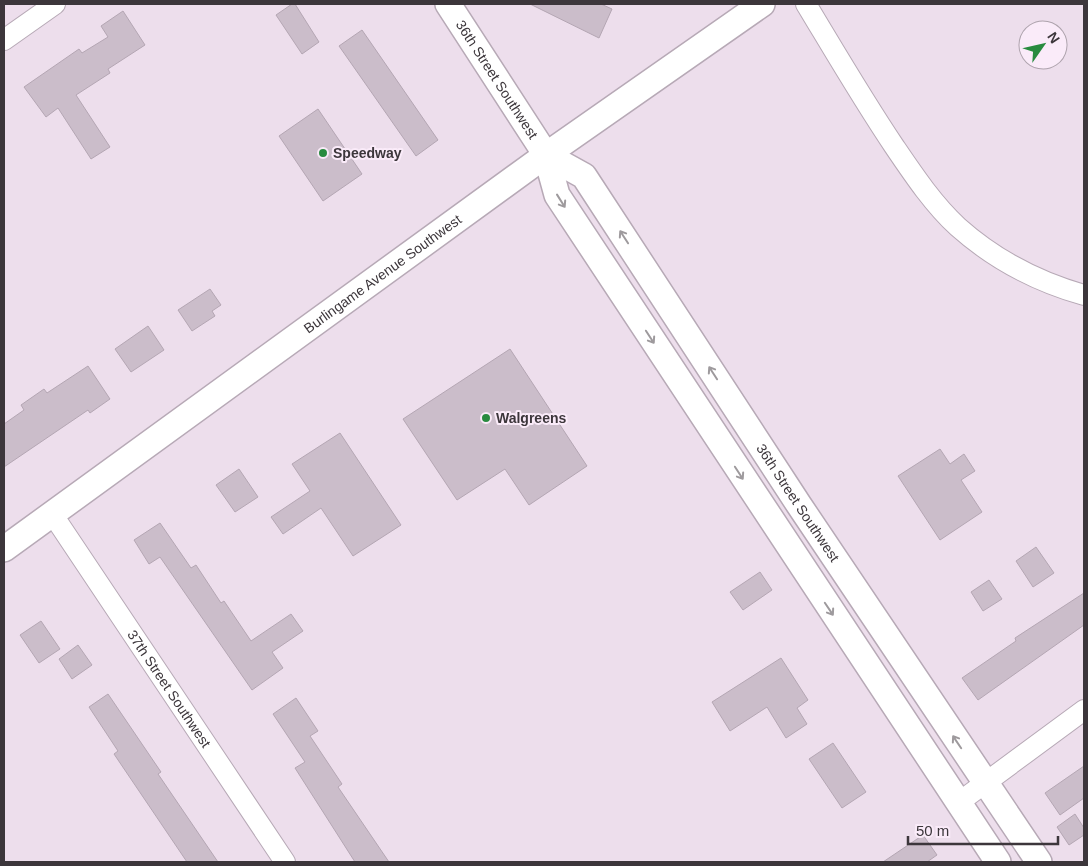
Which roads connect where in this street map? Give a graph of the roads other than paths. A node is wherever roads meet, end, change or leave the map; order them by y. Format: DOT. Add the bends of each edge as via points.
graph roads {
  1 [pos="55,4"];
  2 [pos="448,4"];
  3 [pos="762,4"];
  4 [pos="806,4"];
  5 [pos="4,40"];
  6 [pos="546,155"];
  7 [pos="1084,295"];
  8 [pos="688,393"];
  9 [pos="768,457"];
  10 [pos="53,515"];
  11 [pos="4,549"];
  12 [pos="1084,710"];
  13 [pos="985,782"];
  14 [pos="958,803"];
  15 [pos="285,862"];
  16 [pos="998,862"];
  17 [pos="1039,862"];
  1 -- 5 [label="street"];
  2 -- 6 [label="street, 36th Street Southwest"];
  3 -- 6 [label="street, Burlingame Avenue Southwest"];
  4 -- 7 [label="street" via="906,163 958,227 1022,272"];
  6 -- 8 [label="street, 36th Street Southwest, one-way" via="557,195"];
  9 -- 6 [label="street, 36th Street Southwest, one-way" via="584,176"];
  6 -- 10 [label="street, Burlingame Avenue Southwest"];
  8 -- 9 [label="street" via="708,398 737,431"];
  8 -- 14 [label="street, 36th Street Southwest, one-way"];
  13 -- 9 [label="street, 36th Street Southwest, one-way"];
  10 -- 11 [label="street, Burlingame Avenue Southwest"];
  10 -- 15 [label="street, 37th Street Southwest"];
  12 -- 13 [label="street"];
  13 -- 14 [label="street"];
  13 -- 17 [label="street, 36th Street Southwest"];
  14 -- 16 [label="street, 36th Street Southwest"];
}
